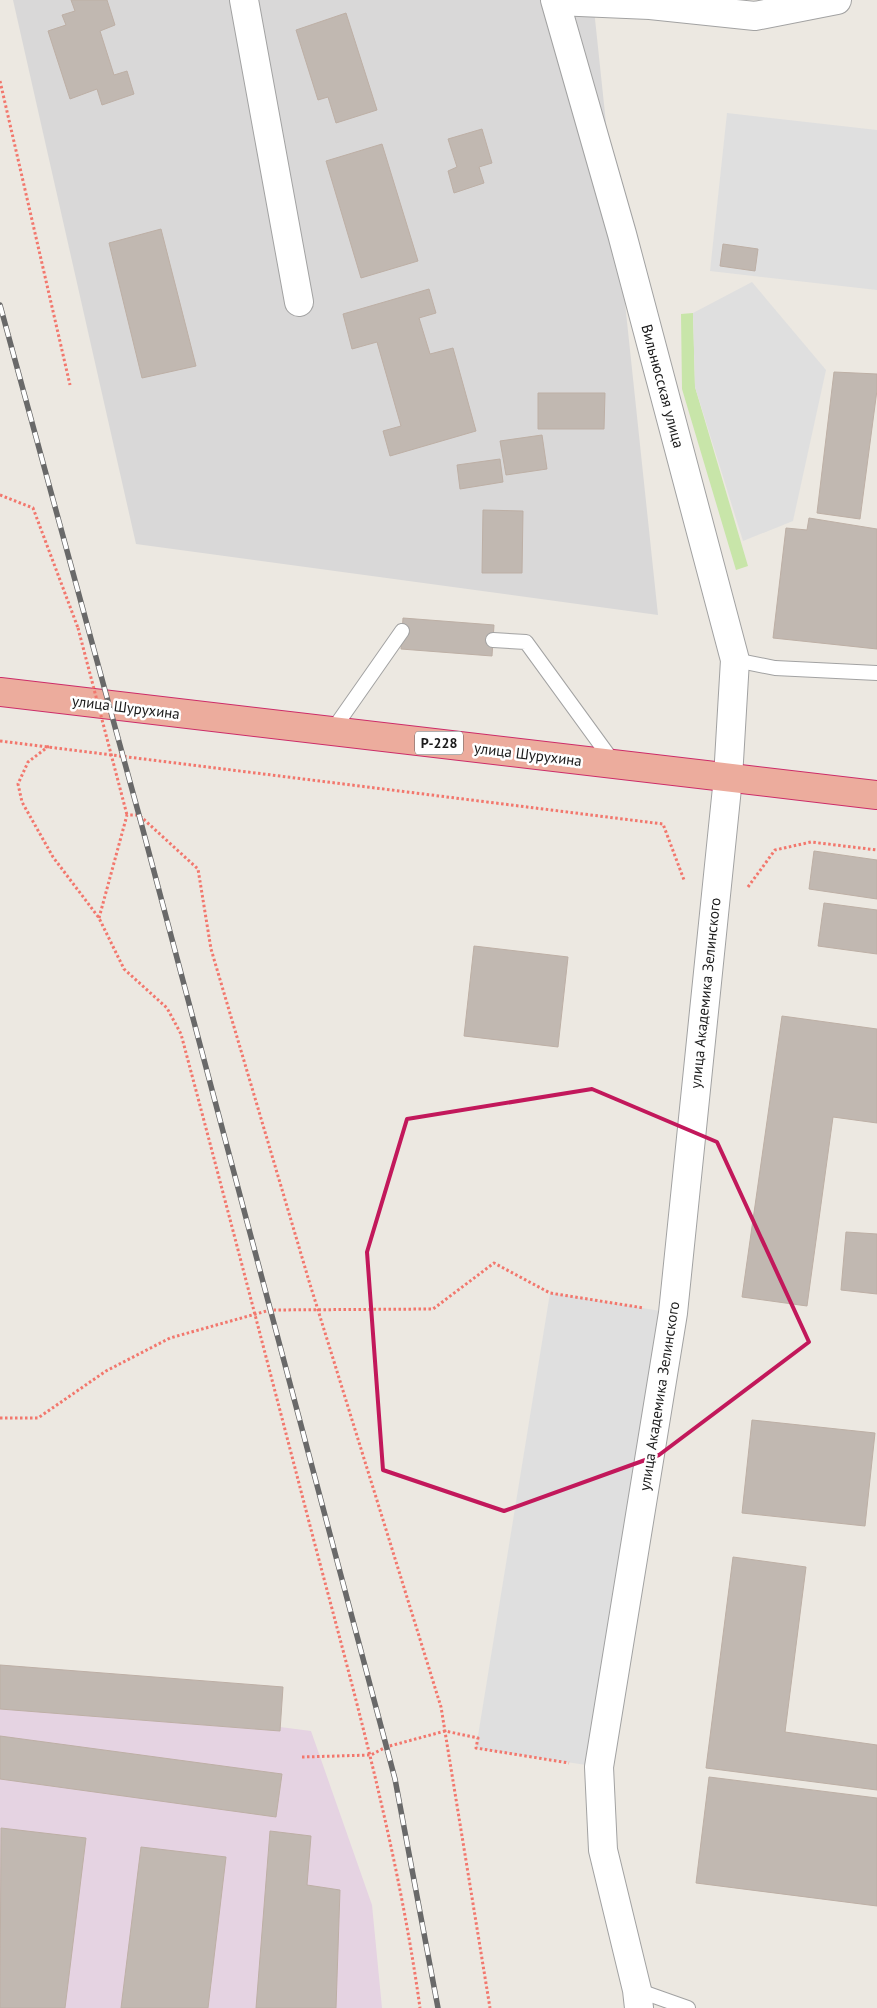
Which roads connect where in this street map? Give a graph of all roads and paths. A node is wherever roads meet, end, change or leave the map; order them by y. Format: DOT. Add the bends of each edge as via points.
graph roads {
  1 [pos="244,0"];
  2 [pos="837,0"];
  3 [pos="556,1"];
  4 [pos="763,8"];
  5 [pos="0,81"];
  6 [pos="299,302"];
  7 [pos="70,385"];
  8 [pos="0,495"];
  9 [pos="402,631"];
  10 [pos="493,640"];
  11 [pos="736,660"];
  12 [pos="877,673"];
  13 [pos="0,692"];
  14 [pos="332,731"];
  15 [pos="0,741"];
  16 [pos="50,746"];
  17 [pos="614,764"];
  18 [pos="728,778"];
  19 [pos="877,795"];
  20 [pos="127,815"];
  21 [pos="877,850"];
  22 [pos="684,880"];
  23 [pos="747,888"];
  24 [pos="99,918"];
  25 [pos="317,1308"];
  26 [pos="255,1313"];
  27 [pos="672,1313"];
  28 [pos="0,1418"];
  29 [pos="445,1731"];
  30 [pos="371,1755"];
  31 [pos="302,1756"];
  32 [pos="599,1767"];
  33 [pos="638,1999"];
  34 [pos="420,2008"];
  35 [pos="490,2008"];
  36 [pos="688,2008"];
  1 -- 6 [label="street"];
  2 -- 4 [label="street"];
  3 -- 4 [label="street"];
  3 -- 11 [label="street, Вильнюсская улица"];
  5 -- 7 [label="path"];
  8 -- 20 [label="path, bridge" via="33,508 78,628"];
  9 -- 14 [label="lane"];
  10 -- 17 [label="lane" via="526,642"];
  11 -- 12 [label="lane" via="775,668"];
  11 -- 18 [label="street, Вильнюсская улица"];
  13 -- 14 [label="highway, улица Шурухина / Р-228"];
  14 -- 17 [label="highway, улица Шурухина / Р-228"];
  15 -- 16 [label="path"];
  16 -- 22 [label="path" via="663,824"];
  16 -- 24 [label="path" via="28,762 18,784 22,802 53,857"];
  17 -- 18 [label="highway, улица Шурухина / Р-228"];
  18 -- 19 [label="highway, улица Шурухина / Р-228"];
  18 -- 27 [label="street, улица Академика Зелинского"];
  20 -- 24 [label="path"];
  20 -- 25 [label="path" via="139,815 198,868 211,949"];
  21 -- 23 [label="path" via="811,842 776,850"];
  24 -- 26 [label="path" via="124,969 167,1008 181,1034"];
  25 -- 26 [label="path"];
  25 -- 27 [label="path" via="434,1309 494,1264 550,1293"];
  25 -- 29 [label="path" via="441,1706"];
  26 -- 28 [label="path" via="170,1338 106,1371 38,1418"];
  26 -- 30 [label="path"];
  27 -- 32 [label="street, улица Академика Зелинского"];
  29 -- 30 [label="path" via="386,1747"];
  29 -- 32 [label="path" via="478,1738 476,1748"];
  29 -- 35 [label="path"];
  30 -- 31 [label="path"];
  30 -- 34 [label="path" via="401,1886"];
  32 -- 33 [label="street, улица Академика Зелинского" via="603,1850"];
  33 -- 36 [label="lane"];
}
